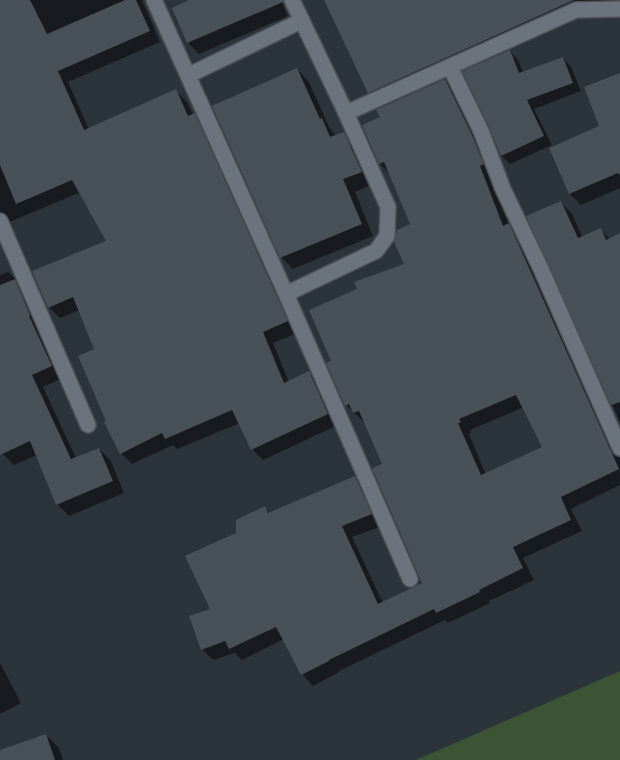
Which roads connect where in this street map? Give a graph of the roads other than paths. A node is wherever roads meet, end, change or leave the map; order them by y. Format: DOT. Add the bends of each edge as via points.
graph roads {
  1 [pos="154,0"];
  2 [pos="292,0"];
  3 [pos="620,9"];
  4 [pos="301,21"];
  5 [pos="450,66"];
  6 [pos="189,75"];
  7 [pos="346,113"];
  8 [pos="0,222"];
  9 [pos="286,294"];
  10 [pos="88,425"];
  11 [pos="620,448"];
  12 [pos="410,579"];
  1 -- 6 [label="street"];
  2 -- 4 [label="street"];
  3 -- 5 [label="street" via="576,10"];
  4 -- 6 [label="street"];
  4 -- 7 [label="street"];
  5 -- 7 [label="street"];
  5 -- 11 [label="street"];
  6 -- 9 [label="street"];
  7 -- 9 [label="street" via="388,207 387,236 376,251"];
  8 -- 10 [label="street"];
  9 -- 12 [label="street"];
}
